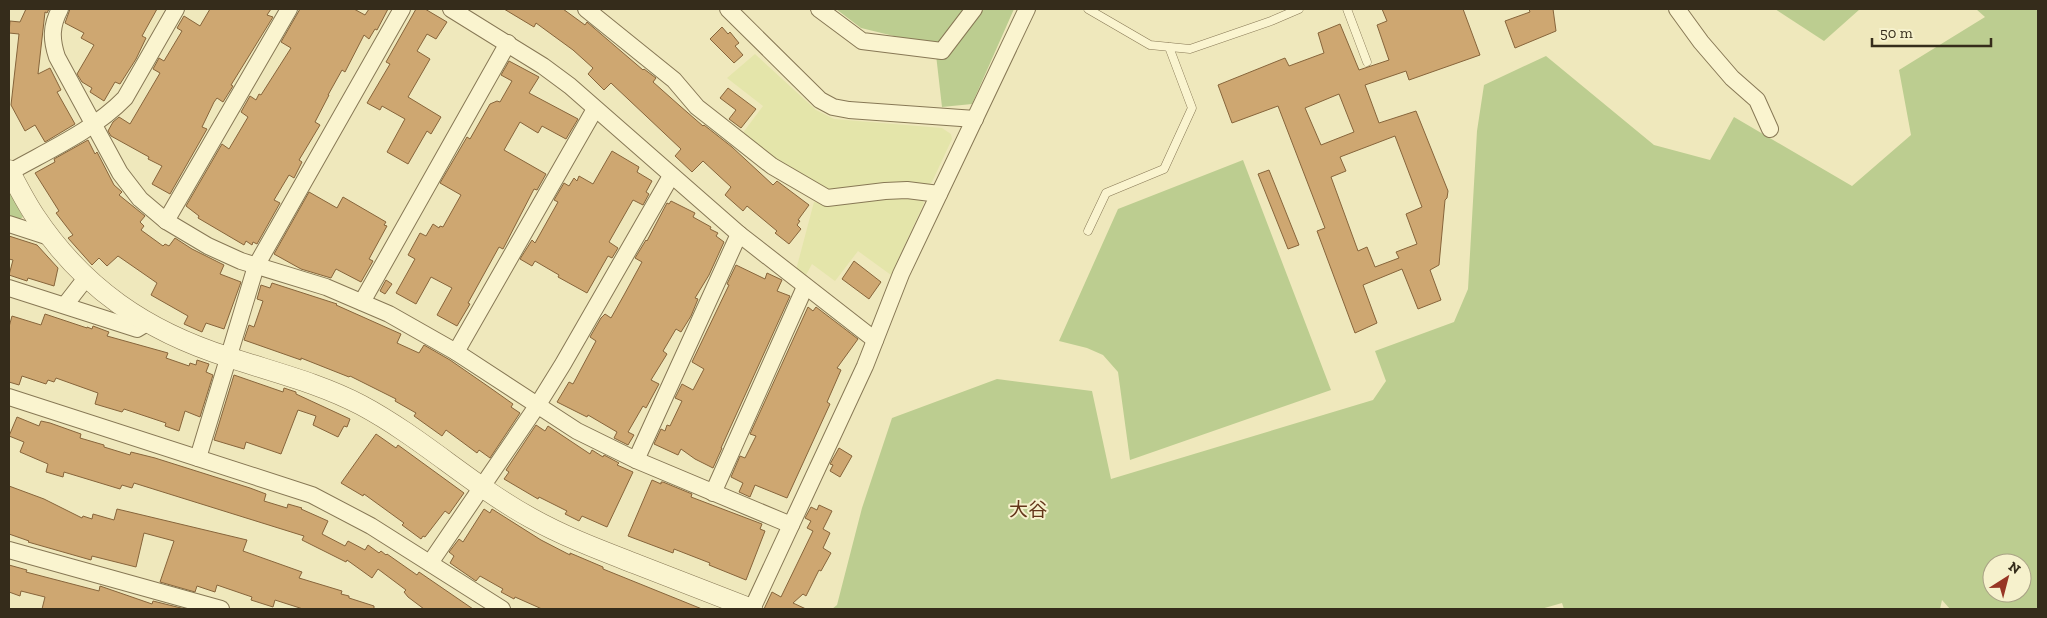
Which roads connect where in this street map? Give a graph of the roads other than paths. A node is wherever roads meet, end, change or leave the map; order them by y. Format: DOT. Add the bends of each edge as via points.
graph roads {
  1 [pos="60,9"];
  2 [pos="176,9"];
  3 [pos="289,9"];
  4 [pos="402,9"];
  5 [pos="451,9"];
  6 [pos="586,9"];
  7 [pos="728,9"];
  8 [pos="819,9"];
  9 [pos="974,9"];
  10 [pos="1027,9"];
  11 [pos="1088,9"];
  12 [pos="1299,9"];
  13 [pos="1347,9"];
  14 [pos="1677,9"];
  15 [pos="508,43"];
  16 [pos="1169,47"];
  17 [pos="1367,62"];
  18 [pos="595,108"];
  19 [pos="976,119"];
  20 [pos="92,125"];
  21 [pos="1770,129"];
  22 [pos="9,171"];
  23 [pos="671,176"];
  24 [pos="939,194"];
  25 [pos="166,221"];
  26 [pos="9,224"];
  27 [pos="1088,231"];
  28 [pos="739,234"];
  29 [pos="52,238"];
  30 [pos="256,266"];
  31 [pos="86,278"];
  32 [pos="805,286"];
  33 [pos="9,288"];
  34 [pos="362,302"];
  35 [pos="65,306"];
  36 [pos="147,323"];
  37 [pos="875,340"];
  38 [pos="456,352"];
  39 [pos="228,357"];
  40 [pos="9,397"];
  41 [pos="537,406"];
  42 [pos="198,458"];
  43 [pos="636,460"];
  44 [pos="483,486"];
  45 [pos="713,493"];
  46 [pos="791,525"];
  47 [pos="9,550"];
  48 [pos="430,563"];
  49 [pos="181,604"];
  50 [pos="222,609"];
  51 [pos="502,609"];
  52 [pos="752,609"];
  1 -- 20 [label="street" via="53,21 52,39 57,57"];
  2 -- 20 [label="street" via="125,98"];
  3 -- 25 [label="street"];
  4 -- 30 [label="street"];
  5 -- 15 [label="street"];
  6 -- 24 [label="street" via="645,55 674,80 697,107 749,149 827,198 900,190"];
  7 -- 19 [label="street" via="805,87 834,107"];
  8 -- 9 [label="street" via="862,41 942,51"];
  10 -- 19 [label="street"];
  11 -- 16 [label="lane" via="1150,44"];
  12 -- 16 [label="lane" via="1190,50"];
  13 -- 17 [label="lane"];
  14 -- 21 [label="street" via="1732,78 1756,100"];
  15 -- 18 [label="street" via="543,66"];
  15 -- 34 [label="street"];
  16 -- 27 [label="lane" via="1192,108 1164,169 1106,193"];
  18 -- 23 [label="street"];
  18 -- 38 [label="street"];
  19 -- 24 [label="street"];
  20 -- 22 [label="street"];
  20 -- 25 [label="street" via="120,173 140,199"];
  22 -- 29 [label="street"];
  23 -- 28 [label="street"];
  23 -- 41 [label="street"];
  24 -- 37 [label="street" via="901,274"];
  25 -- 30 [label="street" via="208,246"];
  26 -- 29 [label="street"];
  28 -- 32 [label="street"];
  28 -- 43 [label="street"];
  29 -- 31 [label="street"];
  30 -- 34 [label="street" via="326,287"];
  30 -- 39 [label="street"];
  31 -- 35 [label="street"];
  31 -- 36 [label="street"];
  32 -- 37 [label="street"];
  32 -- 45 [label="street"];
  33 -- 35 [label="street"];
  34 -- 38 [label="street"];
  35 -- 36 [label="street" via="137,329"];
  36 -- 39 [label="street" via="171,336"];
  37 -- 46 [label="street"];
  38 -- 41 [label="street"];
  39 -- 42 [label="street"];
  39 -- 44 [label="street" via="337,393 388,420"];
  40 -- 42 [label="street"];
  41 -- 43 [label="street" via="577,431"];
  41 -- 44 [label="street"];
  42 -- 48 [label="street" via="312,495 349,513"];
  43 -- 45 [label="street"];
  44 -- 48 [label="street"];
  44 -- 52 [label="street" via="528,517 568,538"];
  45 -- 46 [label="street"];
  46 -- 52 [label="street"];
  47 -- 49 [label="street"];
  48 -- 51 [label="street"];
  49 -- 50 [label="street"];
}
